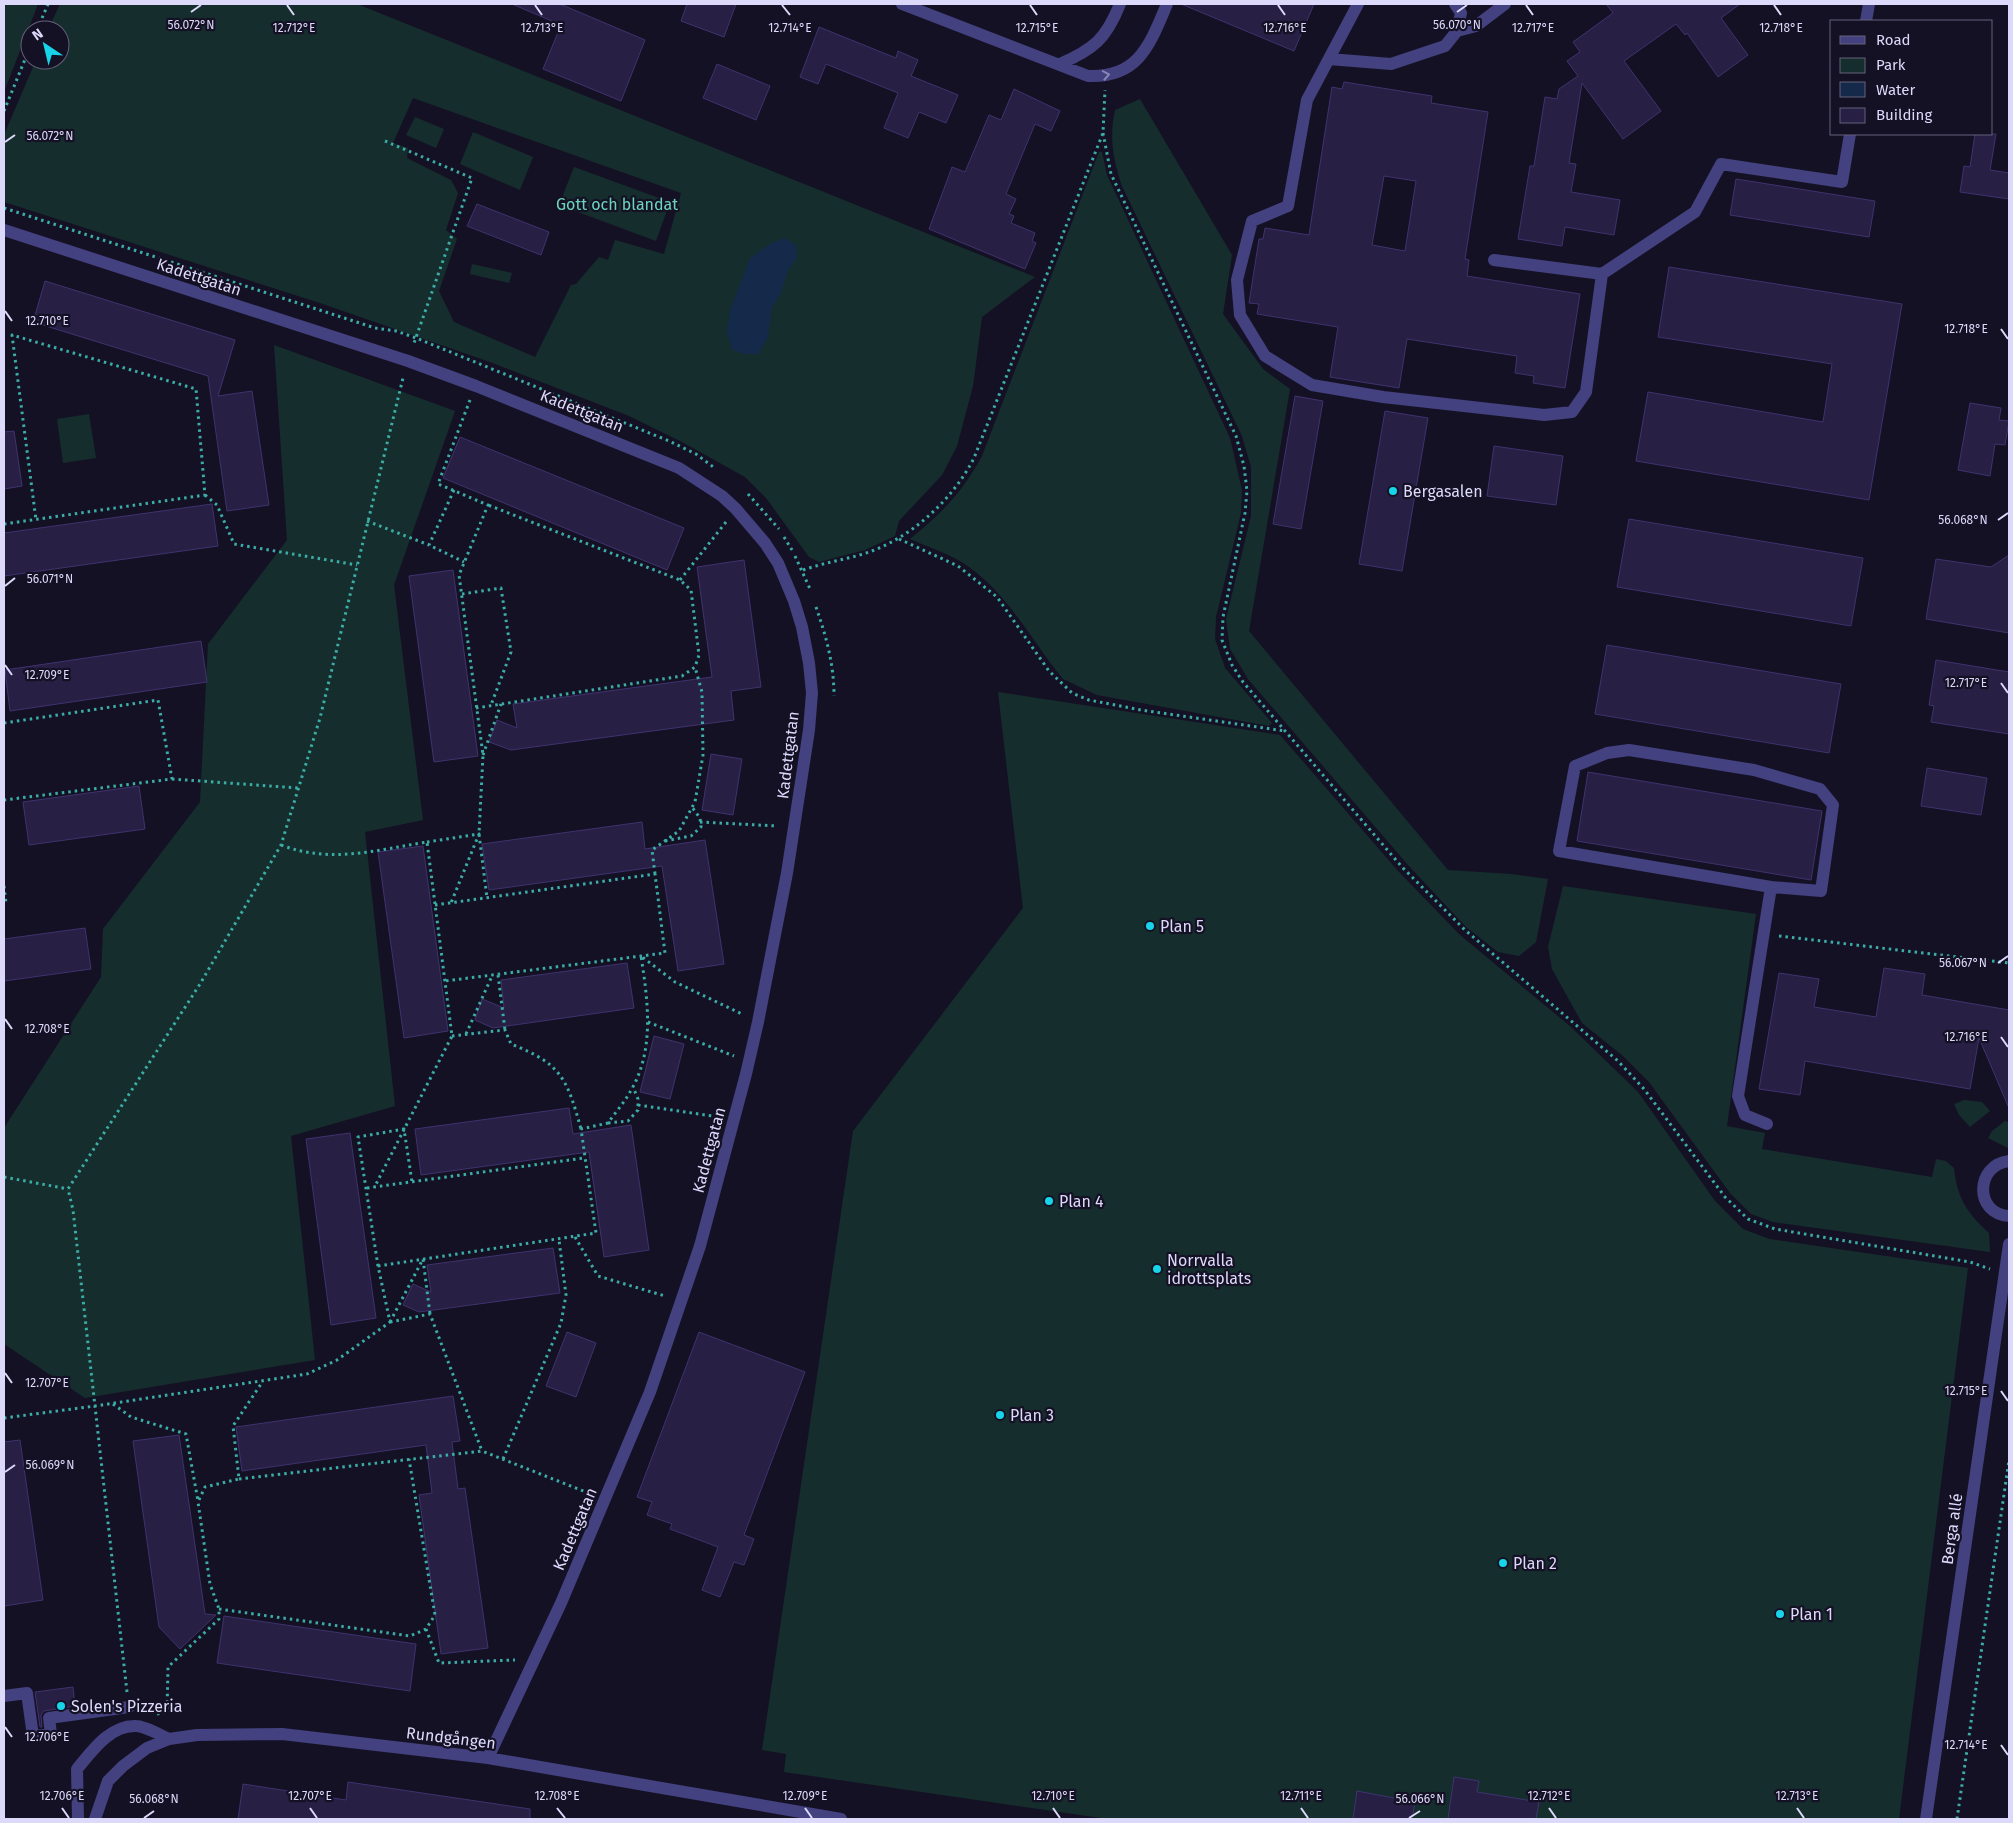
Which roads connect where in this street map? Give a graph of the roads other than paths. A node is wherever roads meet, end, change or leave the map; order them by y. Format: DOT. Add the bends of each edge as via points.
graph roads {
  1 [pos="902,4"];
  2 [pos="1120,4"];
  3 [pos="1167,4"];
  4 [pos="1358,4"];
  5 [pos="1454,4"];
  6 [pos="1505,4"];
  7 [pos="1869,4"];
  8 [pos="1866,20"];
  9 [pos="1457,31"];
  10 [pos="1329,59"];
  11 [pos="1060,64"];
  12 [pos="1850,135"];
  13 [pos="4,230"];
  14 [pos="1494,260"];
  15 [pos="1602,274"];
  16 [pos="1771,887"];
  17 [pos="1767,1124"];
  18 [pos="2009,1161"];
  19 [pos="2009,1216"];
  20 [pos="2009,1244"];
  21 [pos="4,1696"];
  22 [pos="129,1707"];
  23 [pos="169,1739"];
  24 [pos="488,1758"];
  25 [pos="78,1786"];
  26 [pos="97,1813"];
  27 [pos="796,1816"];
  28 [pos="78,1819"];
  29 [pos="841,1819"];
  30 [pos="1926,1819"];
  1 -- 11 [label="street"];
  2 -- 11 [label="street" via="1111,27 1092,48"];
  11 -- 3 [label="street, one-way" via="1088,76 1106,77 1130,66 1150,46"];
  4 -- 10 [label="street"];
  5 -- 9 [label="street" via="1460,13"];
  6 -- 9 [label="street" via="1476,26"];
  7 -- 8 [label="street"];
  9 -- 10 [label="street" via="1445,46 1391,64"];
  10 -- 15 [label="street" via="1307,100 1288,206 1252,221 1237,280 1240,315 1265,356 1312,385 1383,397 1544,415 1572,412 1586,392"];
  12 -- 15 [label="street" via="1842,182 1721,164 1695,212"];
  13 -- 24 [label="street, Kadettgatan" via="408,361 679,468 736,509 778,563 794,600 802,627 812,693 810,730 758,1022 734,1120 700,1246 650,1392 535,1659"];
  14 -- 15 [label="street"];
  16 -- 16 [label="street" via="1559,851 1574,766 1607,752 1629,750 1754,770 1820,789 1833,805 1822,891"];
  16 -- 17 [label="street" via="1738,1096 1745,1115"];
  18 -- 19 [label="street" via="1989,1171 1983,1184 1984,1199 1993,1210"];
  20 -- 30 [label="street, Berga allé"];
  21 -- 22 [label="street" via="27,1694 33,1736 51,1734 49,1718"];
  23 -- 24 [label="street, Rundgången" via="197,1735 282,1734"];
  23 -- 25 [label="street" via="137,1725 115,1730 77,1769"];
  23 -- 26 [label="street, Rundgången" via="147,1748 108,1781"];
  24 -- 27 [label="street, Rundgången"];
  25 -- 26 [label="street"];
  25 -- 28 [label="street"];
  27 -- 29 [label="street, Rundgången"];
}
